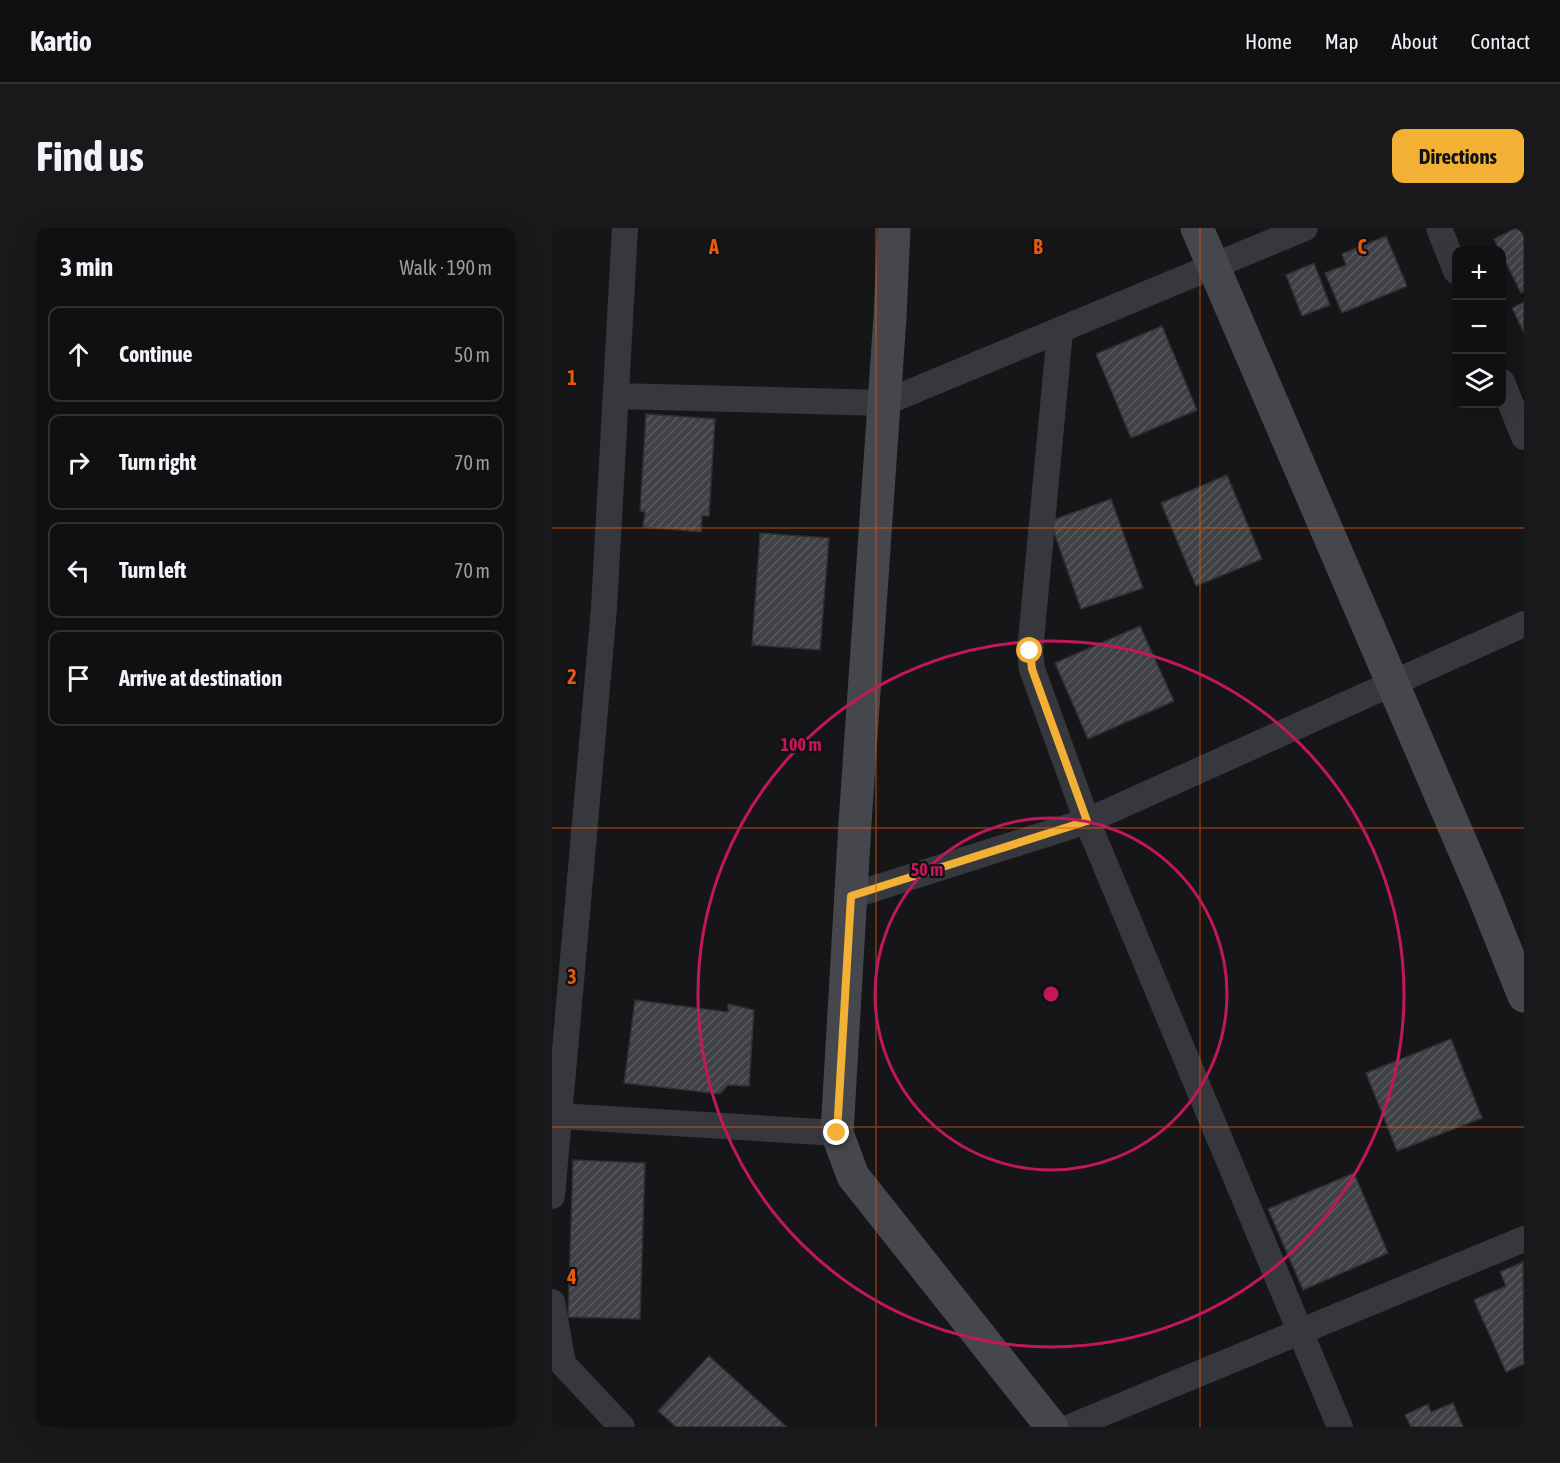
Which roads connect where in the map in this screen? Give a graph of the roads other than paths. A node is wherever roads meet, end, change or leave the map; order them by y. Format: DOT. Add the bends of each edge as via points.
graph roads {
  1 [pos="625,228"];
  2 [pos="894,228"];
  3 [pos="1197,228"];
  4 [pos="1305,228"];
  5 [pos="1439,228"];
  6 [pos="1452,261"];
  7 [pos="1214,267"];
  8 [pos="1060,331"];
  9 [pos="1506,392"];
  10 [pos="616,396"];
  11 [pos="884,403"];
  12 [pos="1524,437"];
  13 [pos="1524,624"];
  14 [pos="1392,683"];
  15 [pos="1087,821"];
  16 [pos="851,896"];
  17 [pos="1524,996"];
  18 [pos="559,1116"];
  19 [pos="837,1133"];
  20 [pos="552,1196"];
  21 [pos="1524,1239"];
  22 [pos="552,1302"];
  23 [pos="1301,1331"];
  24 [pos="622,1427"];
  25 [pos="1052,1427"];
  26 [pos="1070,1427"];
  27 [pos="1340,1427"];
  1 -- 10 [label="street"];
  2 -- 11 [label="street"];
  3 -- 7 [label="street"];
  4 -- 7 [label="street"];
  5 -- 6 [label="street"];
  7 -- 8 [label="street"];
  7 -- 14 [label="street"];
  8 -- 11 [label="street"];
  8 -- 15 [label="street" via="1030,651 1032,669"];
  9 -- 12 [label="street"];
  10 -- 11 [label="street"];
  10 -- 18 [label="street" via="603,619"];
  11 -- 16 [label="street"];
  13 -- 14 [label="street"];
  14 -- 15 [label="street"];
  14 -- 17 [label="street"];
  15 -- 16 [label="street"];
  15 -- 23 [label="street"];
  16 -- 19 [label="street"];
  18 -- 19 [label="street"];
  18 -- 20 [label="street"];
  19 -- 25 [label="street" via="853,1176"];
  21 -- 23 [label="street"];
  22 -- 24 [label="street" via="563,1364"];
  23 -- 26 [label="street"];
  23 -- 27 [label="street"];
}
